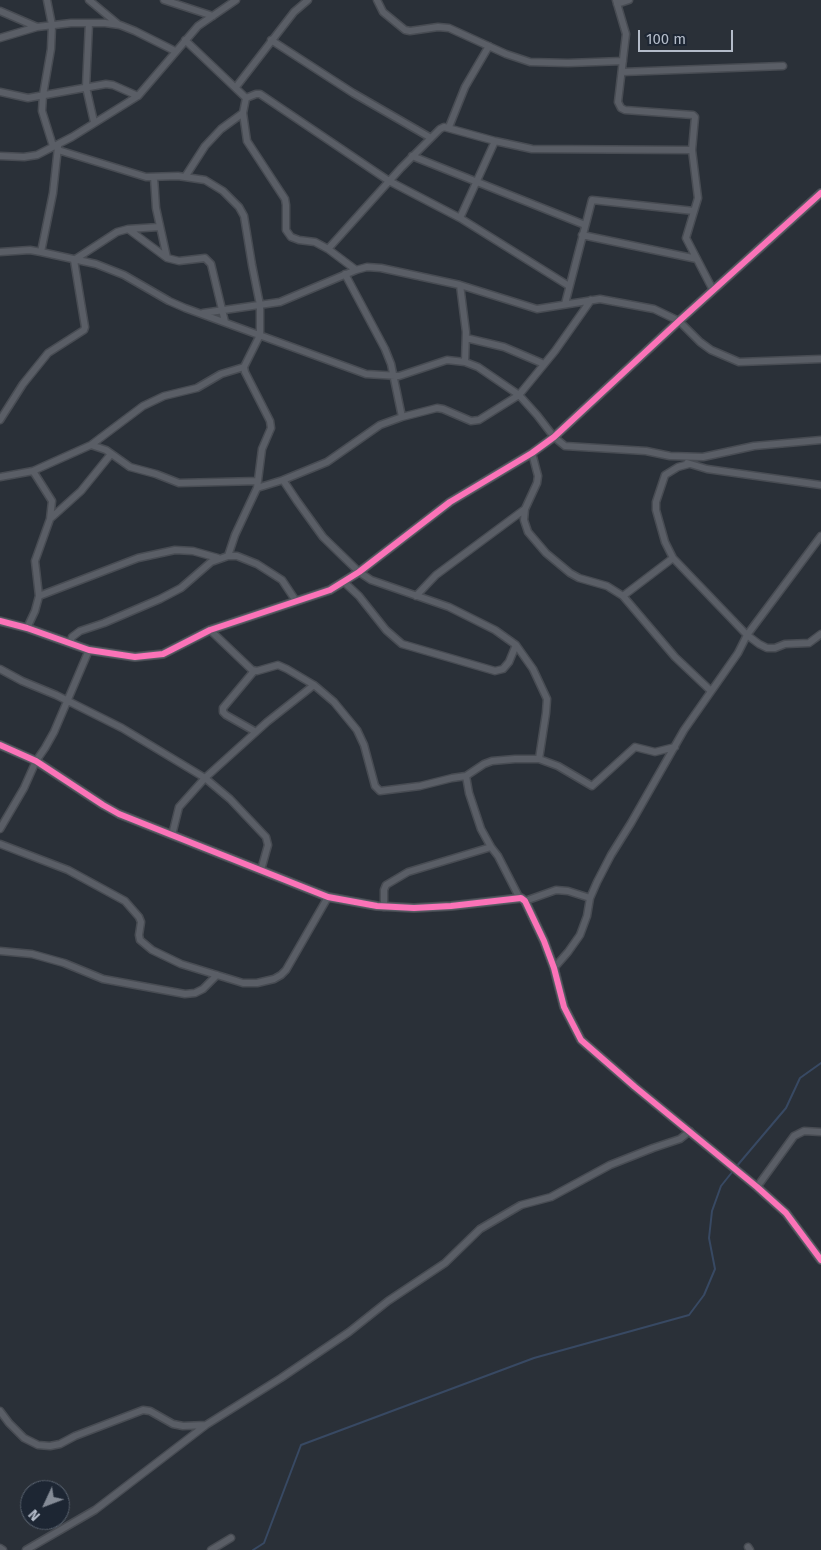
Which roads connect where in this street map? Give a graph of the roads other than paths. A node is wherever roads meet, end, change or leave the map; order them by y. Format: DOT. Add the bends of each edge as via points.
graph roads {
  1 [pos="47,0"];
  2 [pos="89,0"];
  3 [pos="164,0"];
  4 [pos="308,0"];
  5 [pos="377,0"];
  6 [pos="629,0"];
  7 [pos="231,1"];
  8 [pos="616,2"];
  9 [pos="0,11"];
  10 [pos="212,16"];
  11 [pos="89,23"];
  12 [pos="52,25"];
  13 [pos="120,25"];
  14 [pos="37,26"];
  15 [pos="0,38"];
  16 [pos="185,40"];
  17 [pos="271,40"];
  18 [pos="489,46"];
  19 [pos="175,51"];
  20 [pos="623,61"];
  21 [pos="784,66"];
  22 [pos="622,72"];
  23 [pos="86,87"];
  24 [pos="236,87"];
  25 [pos="0,92"];
  26 [pos="43,96"];
  27 [pos="138,96"];
  28 [pos="246,98"];
  29 [pos="243,113"];
  30 [pos="94,122"];
  31 [pos="448,128"];
  32 [pos="430,138"];
  33 [pos="495,141"];
  34 [pos="57,147"];
  35 [pos="692,150"];
  36 [pos="0,156"];
  37 [pos="412,156"];
  38 [pos="154,177"];
  39 [pos="185,177"];
  40 [pos="389,181"];
  41 [pos="477,182"];
  42 [pos="821,193"];
  43 [pos="694,211"];
  44 [pos="460,218"];
  45 [pos="585,225"];
  46 [pos="159,227"];
  47 [pos="128,229"];
  48 [pos="582,235"];
  49 [pos="328,249"];
  50 [pos="0,252"];
  51 [pos="41,252"];
  52 [pos="167,258"];
  53 [pos="697,259"];
  54 [pos="74,260"];
  55 [pos="356,270"];
  56 [pos="345,274"];
  57 [pos="460,285"];
  58 [pos="569,286"];
  59 [pos="713,290"];
  60 [pos="591,300"];
  61 [pos="564,304"];
  62 [pos="260,305"];
  63 [pos="222,310"];
  64 [pos="202,314"];
  65 [pos="679,321"];
  66 [pos="225,322"];
  67 [pos="260,335"];
  68 [pos="466,338"];
  69 [pos="821,359"];
  70 [pos="465,362"];
  71 [pos="544,364"];
  72 [pos="244,367"];
  73 [pos="395,376"];
  74 [pos="518,395"];
  75 [pos="402,417"];
  76 [pos="0,420"];
  77 [pos="554,437"];
  78 [pos="821,440"];
  79 [pos="91,444"];
  80 [pos="532,453"];
  81 [pos="111,454"];
  82 [pos="680,457"];
  83 [pos="689,464"];
  84 [pos="33,471"];
  85 [pos="0,477"];
  86 [pos="283,480"];
  87 [pos="258,485"];
  88 [pos="821,485"];
  89 [pos="525,509"];
  90 [pos="50,519"];
  91 [pos="821,536"];
  92 [pos="228,556"];
  93 [pos="218,558"];
  94 [pos="673,558"];
  95 [pos="359,572"];
  96 [pos="344,582"];
  97 [pos="39,596"];
  98 [pos="416,596"];
  99 [pos="624,596"];
  100 [pos="296,601"];
  101 [pos="0,621"];
  102 [pos="27,628"];
  103 [pos="210,630"];
  104 [pos="821,634"];
  105 [pos="747,635"];
  106 [pos="70,643"];
  107 [pos="516,645"];
  108 [pos="89,650"];
  109 [pos="0,669"];
  110 [pos="254,671"];
  111 [pos="314,685"];
  112 [pos="711,691"];
  113 [pos="67,700"];
  114 [pos="256,732"];
  115 [pos="0,745"];
  116 [pos="675,747"];
  117 [pos="539,758"];
  118 [pos="36,761"];
  119 [pos="466,776"];
  120 [pos="205,778"];
  121 [pos="0,829"];
  122 [pos="172,835"];
  123 [pos="0,844"];
  124 [pos="491,847"];
  125 [pos="261,870"];
  126 [pos="328,897"];
  127 [pos="590,898"];
  128 [pos="522,899"];
  129 [pos="384,907"];
  130 [pos="0,951"];
  131 [pos="554,968"];
  132 [pos="217,975"];
  133 [pos="690,1131"];
  134 [pos="821,1132"];
  135 [pos="757,1186"];
  136 [pos="821,1260"];
  137 [pos="0,1411"];
  138 [pos="3,1419"];
  139 [pos="206,1425"];
  140 [pos="231,1538"];
  141 [pos="0,1548"];
  142 [pos="3,1550"];
  143 [pos="26,1550"];
  144 [pos="211,1550"];
  1 -- 12 [label="street"];
  2 -- 13 [label="street"];
  3 -- 10 [label="street"];
  4 -- 17 [label="street"];
  5 -- 18 [label="street" via="383,12 405,30 444,27"];
  6 -- 8 [label="street"];
  7 -- 10 [label="street"];
  8 -- 20 [label="street" via="626,34"];
  9 -- 14 [label="street"];
  10 -- 16 [label="street"];
  11 -- 12 [label="street"];
  11 -- 13 [label="street"];
  11 -- 23 [label="street"];
  12 -- 14 [label="street"];
  12 -- 26 [label="street"];
  13 -- 19 [label="street"];
  14 -- 15 [label="street"];
  16 -- 19 [label="street"];
  16 -- 24 [label="street"];
  17 -- 24 [label="street"];
  17 -- 32 [label="street"];
  18 -- 20 [label="street" via="530,62"];
  18 -- 31 [label="street" via="468,81"];
  19 -- 27 [label="street"];
  20 -- 22 [label="street"];
  21 -- 22 [label="street"];
  22 -- 35 [label="street" via="618,102 621,108 693,115 696,119"];
  23 -- 26 [label="street"];
  23 -- 27 [label="street" via="113,85"];
  23 -- 30 [label="street"];
  24 -- 28 [label="street"];
  25 -- 26 [label="street" via="28,98"];
  26 -- 34 [label="street" via="42,111"];
  27 -- 30 [label="street"];
  28 -- 29 [label="street"];
  28 -- 40 [label="street" via="260,94"];
  29 -- 39 [label="street" via="204,146"];
  29 -- 49 [label="street" via="247,141 285,199 286,230 299,240 315,242"];
  30 -- 34 [label="street"];
  31 -- 32 [label="street" via="440,128"];
  31 -- 33 [label="street"];
  32 -- 37 [label="street"];
  33 -- 35 [label="street" via="532,148"];
  33 -- 41 [label="street"];
  34 -- 36 [label="street" via="37,155"];
  34 -- 38 [label="street" via="138,175"];
  34 -- 51 [label="street" via="53,193"];
  35 -- 43 [label="street" via="698,198"];
  37 -- 40 [label="street"];
  37 -- 41 [label="street"];
  38 -- 39 [label="street"];
  38 -- 46 [label="street"];
  39 -- 62 [label="street" via="215,185 239,207 246,224"];
  40 -- 44 [label="street"];
  40 -- 49 [label="street"];
  41 -- 44 [label="street"];
  41 -- 45 [label="street"];
  42 -- 59 [label="street"];
  43 -- 45 [label="street" via="594,200"];
  43 -- 53 [label="street" via="686,238"];
  44 -- 58 [label="street"];
  45 -- 48 [label="street"];
  46 -- 47 [label="street"];
  46 -- 52 [label="street"];
  47 -- 52 [label="street"];
  47 -- 54 [label="street" via="117,232"];
  48 -- 53 [label="street"];
  48 -- 58 [label="street"];
  49 -- 55 [label="street"];
  50 -- 51 [label="street"];
  51 -- 54 [label="street"];
  52 -- 63 [label="street" via="208,260"];
  53 -- 59 [label="street"];
  54 -- 64 [label="street" via="124,275 169,301"];
  54 -- 76 [label="street" via="84,330 48,353"];
  55 -- 56 [label="street"];
  55 -- 57 [label="street" via="381,268"];
  56 -- 62 [label="street" via="286,300"];
  56 -- 73 [label="street" via="385,349"];
  57 -- 61 [label="street" via="537,309"];
  57 -- 68 [label="street"];
  58 -- 61 [label="street"];
  59 -- 65 [label="street"];
  60 -- 61 [label="street"];
  60 -- 65 [label="street" via="654,309"];
  60 -- 71 [label="street"];
  62 -- 63 [label="street"];
  62 -- 67 [label="street"];
  63 -- 64 [label="street"];
  63 -- 66 [label="street"];
  64 -- 66 [label="street"];
  65 -- 69 [label="street" via="711,350 739,362"];
  65 -- 77 [label="street"];
  66 -- 67 [label="street"];
  67 -- 72 [label="street"];
  67 -- 73 [label="street" via="366,374"];
  68 -- 70 [label="street"];
  68 -- 71 [label="street" via="504,347"];
  70 -- 73 [label="street" via="447,360"];
  70 -- 74 [label="street" via="478,367"];
  71 -- 74 [label="street"];
  72 -- 79 [label="street" via="221,374 197,388 164,396 143,406"];
  72 -- 87 [label="street" via="271,425 262,448"];
  73 -- 75 [label="street"];
  74 -- 75 [label="street" via="475,422 437,408"];
  74 -- 77 [label="street"];
  75 -- 86 [label="street" via="380,425 327,462"];
  77 -- 80 [label="street"];
  77 -- 82 [label="street" via="565,446 646,451"];
  78 -- 82 [label="street" via="754,446 703,457"];
  79 -- 81 [label="street"];
  79 -- 84 [label="street"];
  80 -- 89 [label="street" via="538,476"];
  80 -- 95 [label="street" via="450,502"];
  81 -- 87 [label="street" via="130,467 179,483"];
  81 -- 90 [label="street" via="81,491"];
  82 -- 83 [label="street"];
  83 -- 88 [label="street"];
  83 -- 94 [label="street" via="665,475 656,502 665,542"];
  84 -- 85 [label="street"];
  84 -- 90 [label="street" via="52,501"];
  86 -- 87 [label="street"];
  86 -- 95 [label="street" via="324,537"];
  87 -- 92 [label="street"];
  89 -- 98 [label="street" via="436,575"];
  89 -- 99 [label="street" via="528,532 546,553 579,578 607,586"];
  90 -- 97 [label="street" via="35,561"];
  91 -- 105 [label="street"];
  92 -- 93 [label="street"];
  92 -- 100 [label="street" via="257,564 282,580"];
  93 -- 97 [label="street" via="193,551 159,552"];
  93 -- 106 [label="street" via="171,594 80,631"];
  94 -- 99 [label="street"];
  94 -- 105 [label="street"];
  95 -- 96 [label="street"];
  95 -- 98 [label="street" via="371,580"];
  96 -- 100 [label="street"];
  96 -- 107 [label="street" via="402,644 494,671 503,669 509,662"];
  97 -- 102 [label="street"];
  98 -- 107 [label="street" via="449,607 495,630"];
  99 -- 112 [label="street" via="675,657"];
  100 -- 103 [label="street"];
  101 -- 102 [label="street"];
  102 -- 106 [label="street"];
  103 -- 108 [label="street" via="162,654 135,657"];
  103 -- 110 [label="street"];
  104 -- 105 [label="street" via="809,643 785,644 775,648 767,648"];
  105 -- 112 [label="street"];
  106 -- 108 [label="street"];
  107 -- 117 [label="street" via="534,669 546,699"];
  108 -- 113 [label="street"];
  109 -- 113 [label="street"];
  110 -- 111 [label="street" via="278,665"];
  110 -- 114 [label="street" via="223,712"];
  111 -- 114 [label="street"];
  111 -- 119 [label="street" via="334,702 357,730 375,786 380,791"];
  112 -- 116 [label="street"];
  113 -- 118 [label="street" via="54,732"];
  113 -- 120 [label="street" via="122,728"];
  114 -- 120 [label="street"];
  115 -- 118 [label="street"];
  116 -- 117 [label="street" via="655,752 635,747 592,786"];
  116 -- 127 [label="street" via="611,854"];
  117 -- 119 [label="street" via="492,761"];
  118 -- 121 [label="street"];
  118 -- 122 [label="street" via="103,805"];
  119 -- 124 [label="street" via="469,794"];
  120 -- 122 [label="street" via="179,806"];
  120 -- 125 [label="street" via="266,837 268,845"];
  122 -- 125 [label="street"];
  123 -- 132 [label="street" via="68,870 125,901 141,922 139,935 145,946 181,964"];
  124 -- 128 [label="street"];
  124 -- 129 [label="street" via="408,872 386,885"];
  125 -- 126 [label="street"];
  126 -- 129 [label="street"];
  126 -- 132 [label="street" via="281,975 249,984"];
  127 -- 128 [label="street" via="556,890"];
  127 -- 131 [label="street" via="580,935"];
  128 -- 129 [label="street" via="451,906"];
  128 -- 131 [label="street"];
  130 -- 132 [label="street" via="32,954 103,979 185,994 203,989"];
  131 -- 133 [label="street" via="564,1007 581,1040"];
  133 -- 135 [label="street"];
  133 -- 139 [label="street" via="680,1139 610,1165 551,1197 522,1205 498,1218 480,1229 445,1263 349,1332"];
  134 -- 135 [label="street" via="804,1131 794,1136"];
  135 -- 136 [label="street" via="786,1213"];
  137 -- 138 [label="street"];
  138 -- 139 [label="street" via="24,1438 38,1445 50,1446 143,1410 173,1424"];
  139 -- 143 [label="street" via="95,1510"];
  140 -- 144 [label="street"];
  141 -- 142 [label="street"];
}
